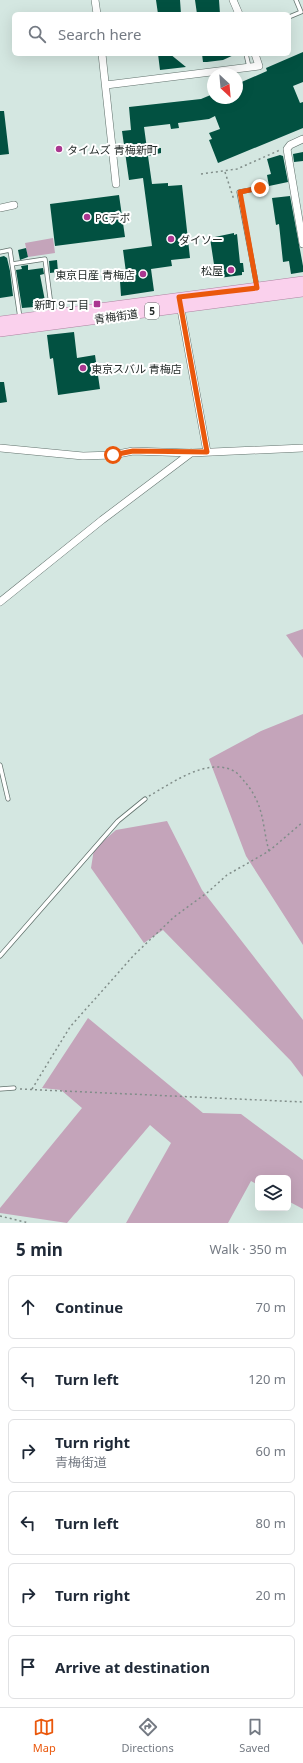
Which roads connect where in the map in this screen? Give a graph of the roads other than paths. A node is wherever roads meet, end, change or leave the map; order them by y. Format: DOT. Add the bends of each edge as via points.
graph roads {
  1 [pos="95,0"];
  2 [pos="233,0"];
  3 [pos="296,0"];
  4 [pos="97,12"];
  5 [pos="238,12"];
  6 [pos="291,16"];
  7 [pos="102,56"];
  8 [pos="246,56"];
  9 [pos="255,56"];
  10 [pos="249,67"];
  11 [pos="106,85"];
  12 [pos="303,139"];
  13 [pos="116,184"];
  14 [pos="260,188"];
  15 [pos="14,205"];
  16 [pos="0,208"];
  17 [pos="303,244"];
  18 [pos="0,252"];
  19 [pos="12,264"];
  20 [pos="303,282"];
  21 [pos="257,288"];
  22 [pos="303,291"];
  23 [pos="180,302"];
  24 [pos="52,315"];
  25 [pos="20,319"];
  26 [pos="0,322"];
  27 [pos="0,331"];
  28 [pos="0,448"];
  29 [pos="303,448"];
  30 [pos="207,452"];
  31 [pos="191,453"];
  32 [pos="0,602"];
  33 [pos="0,765"];
  34 [pos="8,799"];
  35 [pos="145,799"];
  36 [pos="0,956"];
  37 [pos="14,1088"];
  38 [pos="0,1089"];
  1 -- 4 [label="street"];
  2 -- 5 [label="street"];
  3 -- 6 [label="lane" via="301,12"];
  7 -- 11 [label="street"];
  8 -- 10 [label="lane"];
  9 -- 10 [label="street" via="259,66"];
  10 -- 11 [label="street"];
  11 -- 13 [label="street"];
  12 -- 17 [label="street" via="287,149"];
  14 -- 21 [label="lane" via="240,192"];
  15 -- 16 [label="street"];
  18 -- 19 [label="lane" via="10,250"];
  19 -- 24 [label="lane" via="44,260"];
  19 -- 25 [label="lane"];
  20 -- 21 [label="main road, 青梅街道 / 5"];
  21 -- 23 [label="main road, 青梅街道 / 5"];
  22 -- 23 [label="main road, 青梅街道 / 5"];
  23 -- 24 [label="main road, 青梅街道 / 5"];
  23 -- 27 [label="main road, 青梅街道 / 5"];
  23 -- 30 [label="street"];
  24 -- 25 [label="main road, 青梅街道 / 5"];
  25 -- 26 [label="main road, 青梅街道 / 5"];
  28 -- 31 [label="street" via="83,456 133,451"];
  29 -- 30 [label="street"];
  30 -- 31 [label="street"];
  31 -- 32 [label="street"];
  33 -- 34 [label="lane"];
  35 -- 36 [label="lane" via="118,821"];
  37 -- 38 [label="lane"];
}
